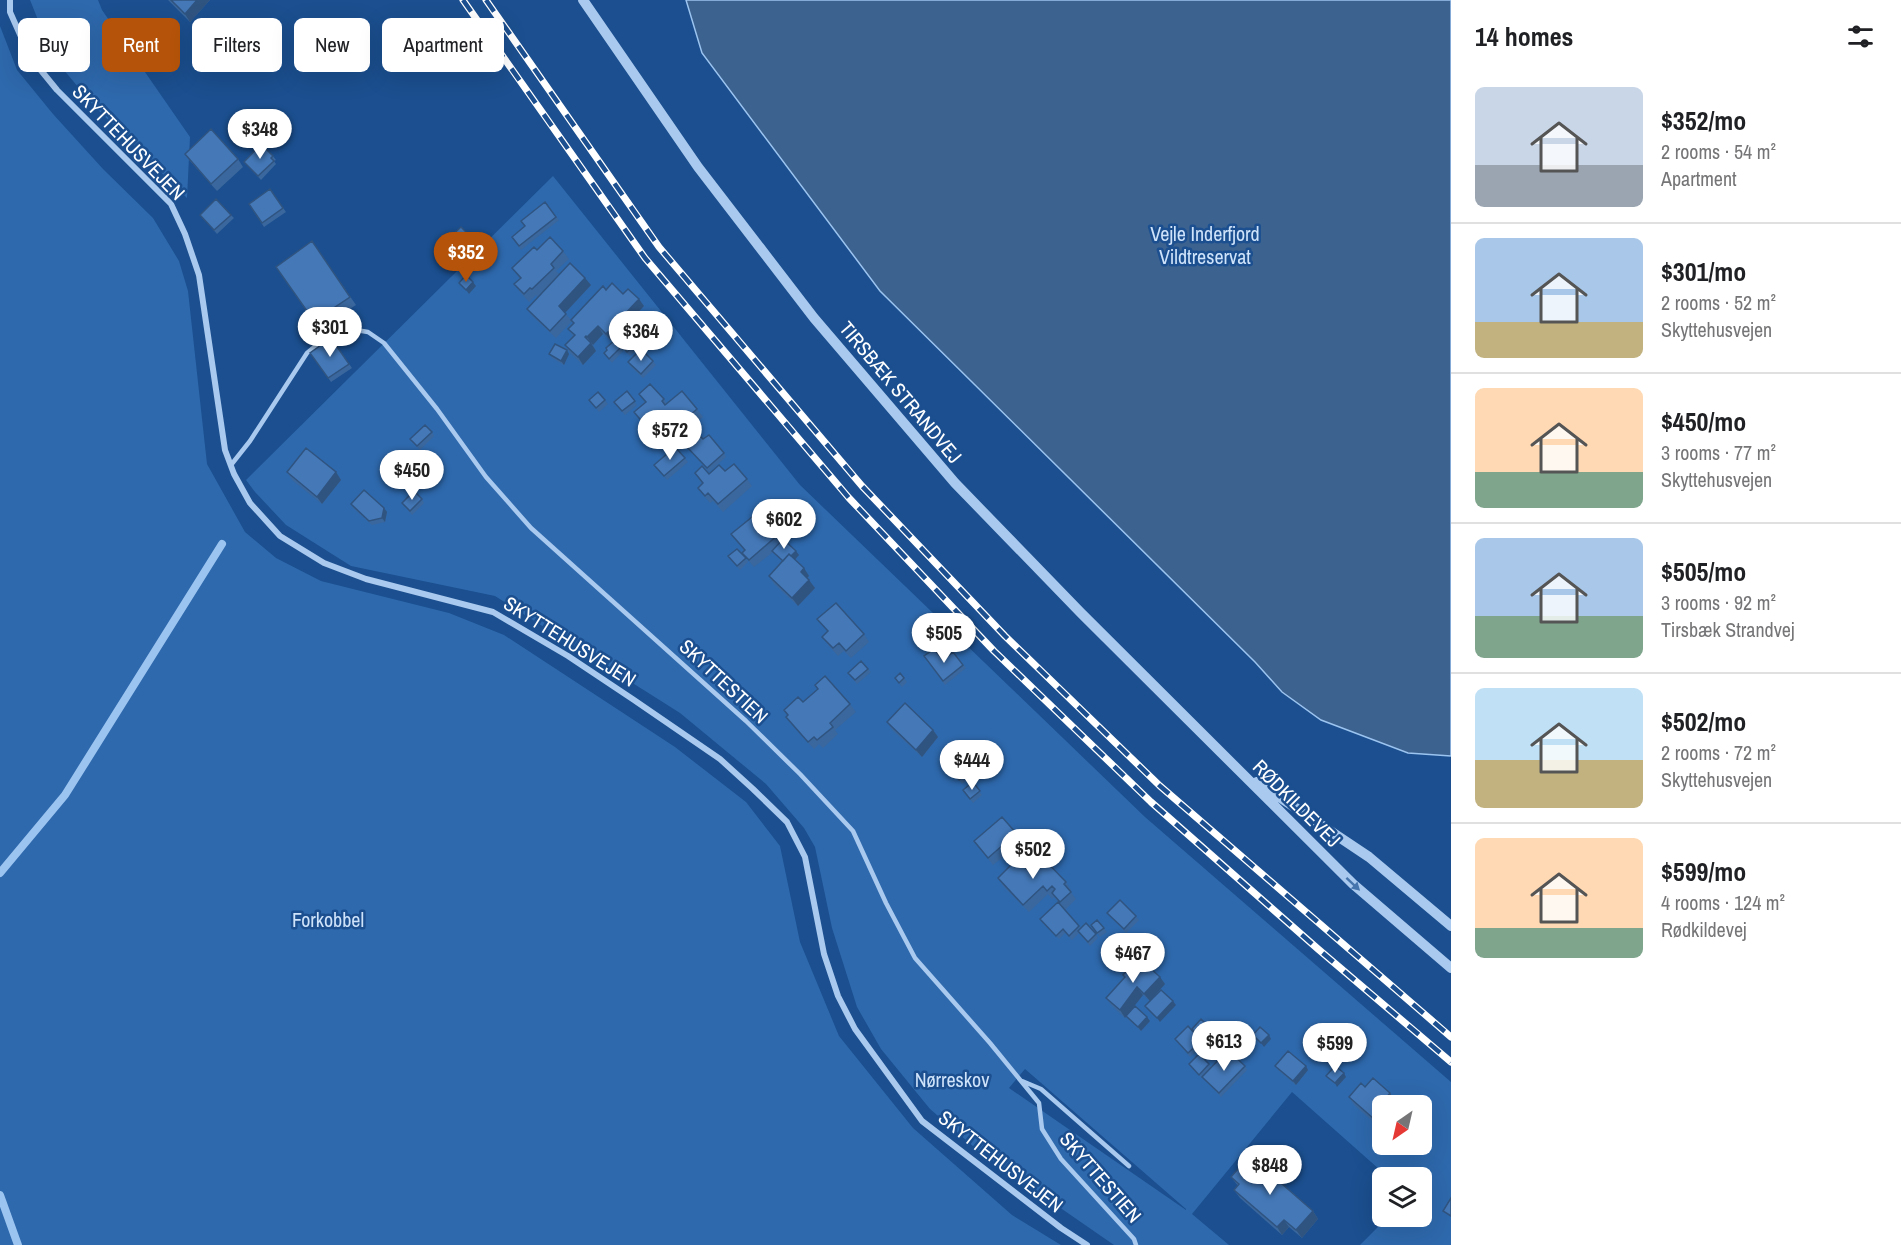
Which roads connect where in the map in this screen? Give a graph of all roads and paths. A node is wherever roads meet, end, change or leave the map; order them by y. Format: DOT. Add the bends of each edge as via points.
graph roads {
  1 [pos="10,0"];
  2 [pos="583,0"];
  3 [pos="231,465"];
  4 [pos="1237,769"];
  5 [pos="1451,926"];
  6 [pos="1451,968"];
  7 [pos="1020,1080"];
  8 [pos="1129,1166"];
  9 [pos="1087,1245"];
  10 [pos="1136,1245"];
  1 -- 3 [label="street, SKYTTEHUSVEJEN" via="10,12 30,57 57,90 171,204 200,275 225,450"];
  2 -- 4 [label="street, TIRSBÆK STRANDVEJ" via="713,186 814,318 955,483"];
  3 -- 7 [label="lane, SKYTTESTIEN" via="307,353 322,340 350,329 368,332 384,344 486,477 531,528 746,721 853,831 915,958"];
  3 -- 9 [label="street, SKYTTEHUSVEJEN" via="250,503 280,536 324,563 366,579 493,612 568,656 728,766 787,822 805,857 824,954 838,996 855,1029 922,1121"];
  4 -- 5 [label="street, RØDKILDEVEJ" via="1369,857"];
  4 -- 6 [label="street, RØDKILDEVEJ, one-way" via="1353,884"];
  7 -- 8 [label="lane" via="1041,1089"];
  7 -- 10 [label="lane, SKYTTESTIEN" via="1039,1103 1042,1129 1062,1160"];
}
